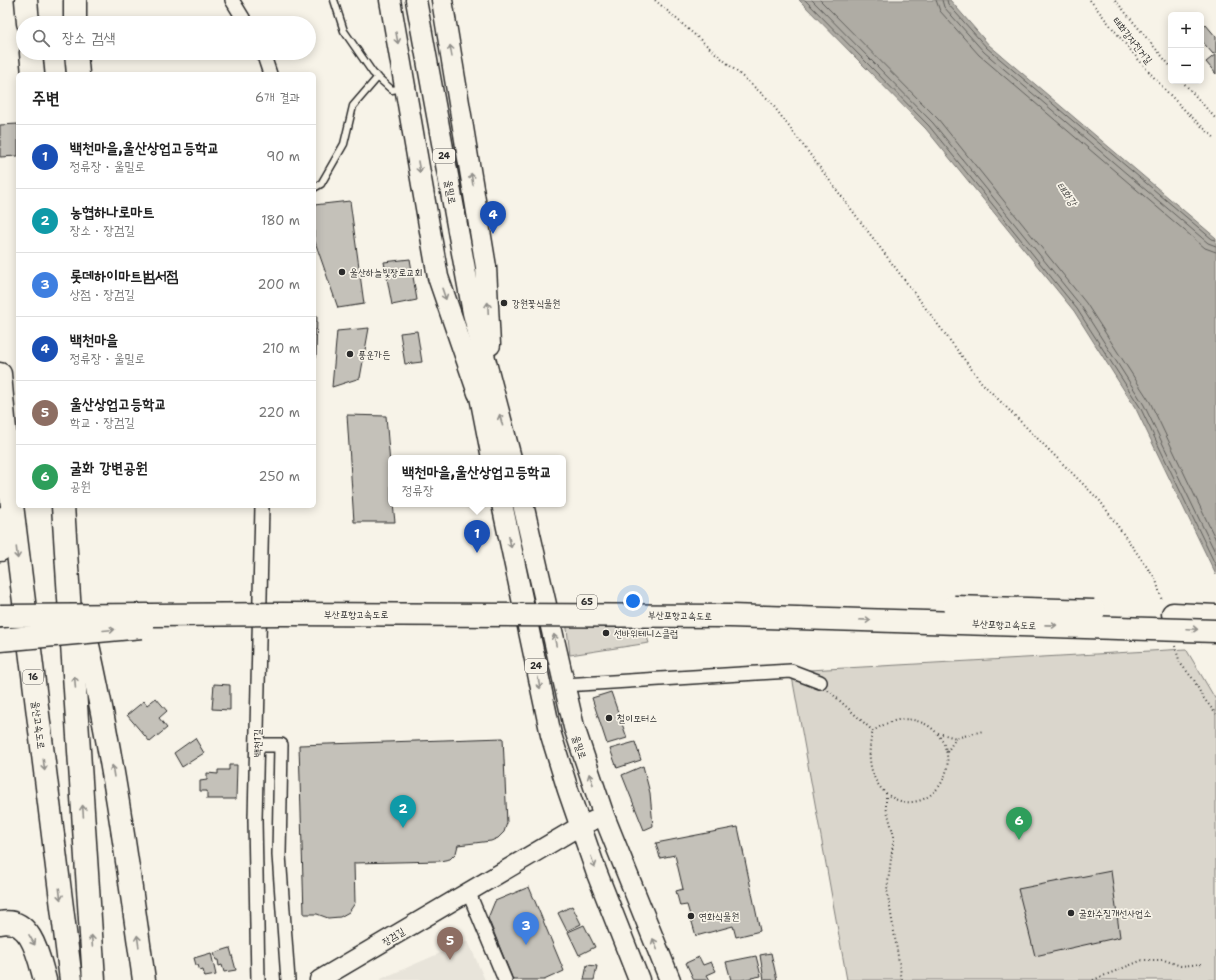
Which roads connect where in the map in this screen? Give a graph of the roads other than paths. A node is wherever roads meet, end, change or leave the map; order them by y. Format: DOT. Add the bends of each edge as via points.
graph roads {
  1 [pos="26,0"];
  2 [pos="75,0"];
  3 [pos="232,0"];
  4 [pos="334,0"];
  5 [pos="390,0"];
  6 [pos="416,0"];
  7 [pos="442,0"];
  8 [pos="27,16"];
  9 [pos="76,16"];
  10 [pos="242,16"];
  11 [pos="32,60"];
  12 [pos="77,60"];
  13 [pos="265,60"];
  14 [pos="33,72"];
  15 [pos="78,72"];
  16 [pos="269,72"];
  17 [pos="378,77"];
  18 [pos="405,88"];
  19 [pos="316,187"];
  20 [pos="0,374"];
  21 [pos="485,391"];
  22 [pos="492,455"];
  23 [pos="510,455"];
  24 [pos="11,497"];
  25 [pos="503,507"];
  26 [pos="524,507"];
  27 [pos="262,508"];
  28 [pos="66,512"];
  29 [pos="0,550"];
  30 [pos="67,558"];
  31 [pos="0,602"];
  32 [pos="283,614"];
  33 [pos="0,616"];
  34 [pos="1216,616"];
  35 [pos="1216,631"];
  36 [pos="0,640"];
  37 [pos="820,682"];
  38 [pos="564,685"];
  39 [pos="257,745"];
  40 [pos="604,816"];
  41 [pos="580,826"];
  42 [pos="468,891"];
  43 [pos="0,923"];
  44 [pos="45,980"];
  45 [pos="71,980"];
  46 [pos="94,980"];
  47 [pos="144,980"];
  48 [pos="258,980"];
  49 [pos="288,980"];
  50 [pos="319,980"];
  51 [pos="505,980"];
  52 [pos="639,980"];
  53 [pos="670,980"];
  1 -- 8 [label="highway"];
  2 -- 9 [label="highway"];
  3 -- 10 [label="street"];
  4 -- 17 [label="lane" via="344,31"];
  5 -- 18 [label="main road, one-way"];
  6 -- 21 [label="main road, 울밀로 / 24"];
  21 -- 7 [label="main road, one-way" via="486,267"];
  11 -- 14 [label="highway"];
  12 -- 15 [label="highway"];
  13 -- 16 [label="street"];
  17 -- 18 [label="lane" via="392,90"];
  17 -- 19 [label="lane" via="353,106 344,144 321,184"];
  18 -- 21 [label="main road, one-way" via="438,277"];
  20 -- 24 [label="highway, 울산고속도로 / 16"];
  21 -- 22 [label="main road, 울밀로 / 24"];
  23 -- 21 [label="main road, 울밀로 / 24, one-way"];
  24 -- 29 [label="highway"];
  24 -- 45 [label="highway, 울산고속도로 / 16, one-way"];
  25 -- 41 [label="main road, 24, one-way" via="550,728"];
  38 -- 26 [label="main road, 울밀로 / 24, one-way"];
  27 -- 39 [label="street, 백천1길"];
  28 -- 30 [label="highway"];
  46 -- 30 [label="highway, one-way"];
  47 -- 30 [label="highway, one-way" via="124,838 96,677"];
  31 -- 34 [label="highway, 부산포항고속도로 / 65, bridge" via="684,602 1033,609"];
  32 -- 33 [label="highway, 부산포항고속도로 / 65, bridge"];
  32 -- 35 [label="highway, 부산포항고속도로 / 65, one-way, bridge" via="730,616"];
  36 -- 32 [label="highway, one-way, bridge"];
  37 -- 38 [label="street" via="791,671"];
  40 -- 38 [label="main road, 울밀로 / 24, one-way" via="574,727"];
  39 -- 48 [label="street, 백천1길" via="255,820"];
  39 -- 49 [label="street" via="281,746 279,855"];
  40 -- 41 [label="main road, 장검길"];
  53 -- 40 [label="main road, 울밀로 / 24, one-way"];
  41 -- 42 [label="main road, 장검길"];
  41 -- 52 [label="main road, 24, one-way"];
  42 -- 50 [label="main road, 장검길"];
  42 -- 51 [label="street"];
  43 -- 44 [label="highway, one-way" via="15,924 26,931 34,942"];
}
